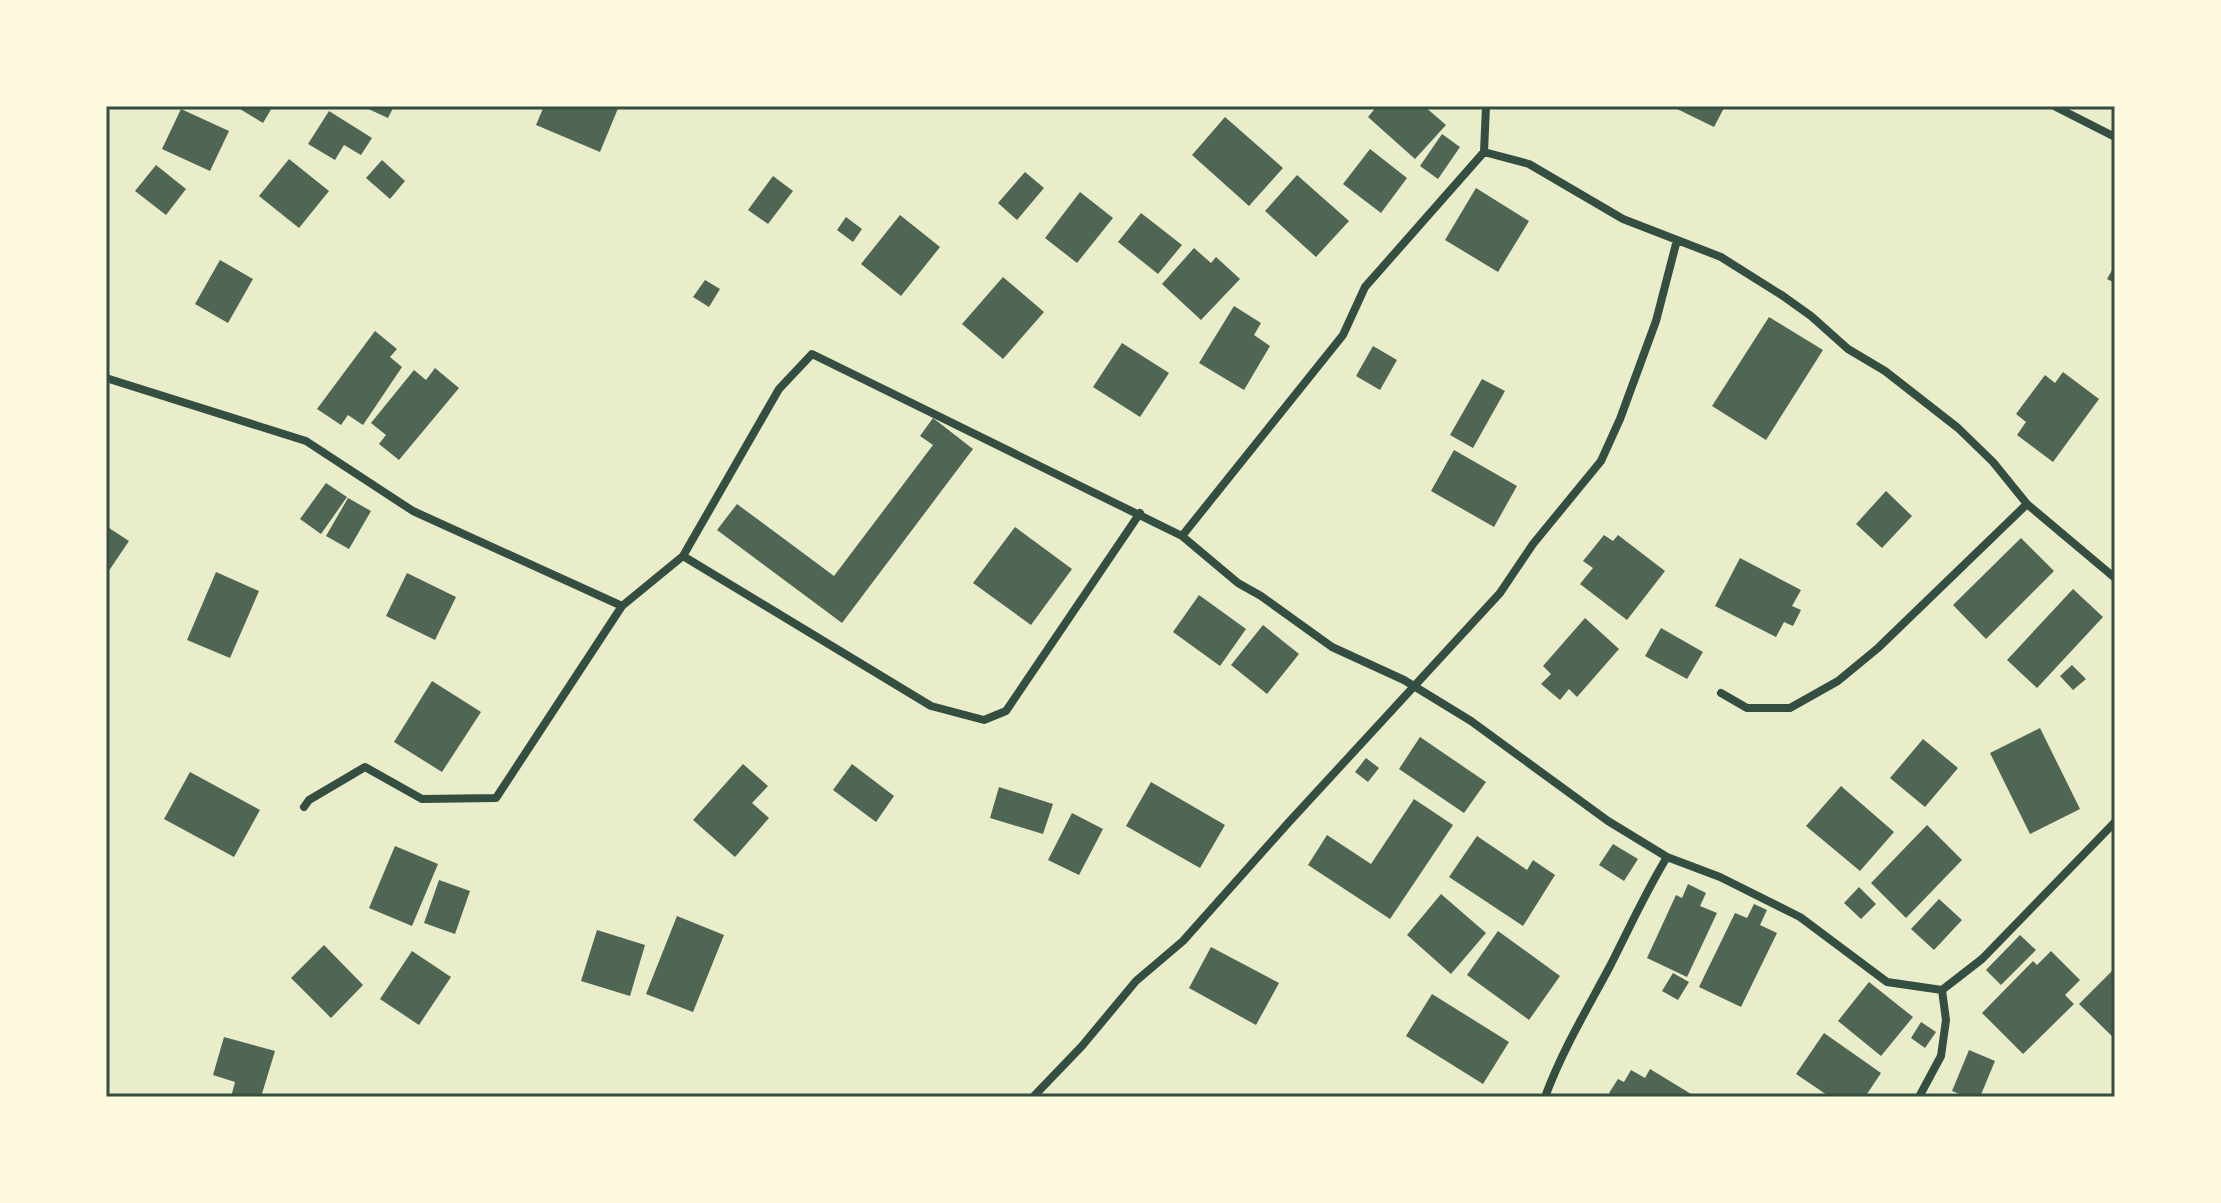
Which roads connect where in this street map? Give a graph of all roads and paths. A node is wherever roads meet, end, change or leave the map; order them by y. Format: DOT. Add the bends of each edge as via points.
graph roads {
  1 [pos="1486,106"];
  2 [pos="2054,106"];
  3 [pos="2115,137"];
  4 [pos="1484,152"];
  5 [pos="1677,240"];
  6 [pos="106,378"];
  7 [pos="2027,504"];
  8 [pos="1140,513"];
  9 [pos="1182,536"];
  10 [pos="683,556"];
  11 [pos="2115,578"];
  12 [pos="622,606"];
  13 [pos="1415,687"];
  14 [pos="1721,693"];
  15 [pos="304,807"];
  16 [pos="2115,822"];
  17 [pos="1667,857"];
  18 [pos="1942,990"];
  19 [pos="1033,1097"];
  20 [pos="1545,1097"];
  21 [pos="1919,1097"];
  1 -- 4 [label="street"];
  2 -- 3 [label="street"];
  4 -- 5 [label="street" via="1529,164 1623,219"];
  4 -- 9 [label="street" via="1365,287 1343,335"];
  5 -- 7 [label="street" via="1734,265 1885,371 1958,428"];
  5 -- 13 [label="street" via="1656,321 1601,461 1500,593"];
  6 -- 12 [label="street" via="306,441 413,511"];
  7 -- 11 [label="street"];
  7 -- 14 [label="street" via="1838,681 1790,708 1747,708"];
  8 -- 9 [label="street"];
  8 -- 10 [label="street" via="812,354 779,389"];
  8 -- 10 [label="street" via="1006,711 984,720 931,706"];
  9 -- 13 [label="street" via="1238,583 1332,647"];
  10 -- 12 [label="street"];
  12 -- 15 [label="street" via="496,798 422,799 365,767"];
  13 -- 17 [label="street"];
  13 -- 19 [label="street"];
  16 -- 18 [label="street" via="1982,959"];
  17 -- 18 [label="street" via="1800,917 1887,982"];
  17 -- 20 [label="street" via="1575,1027"];
  18 -- 21 [label="street" via="1946,1020 1941,1056"];
}
